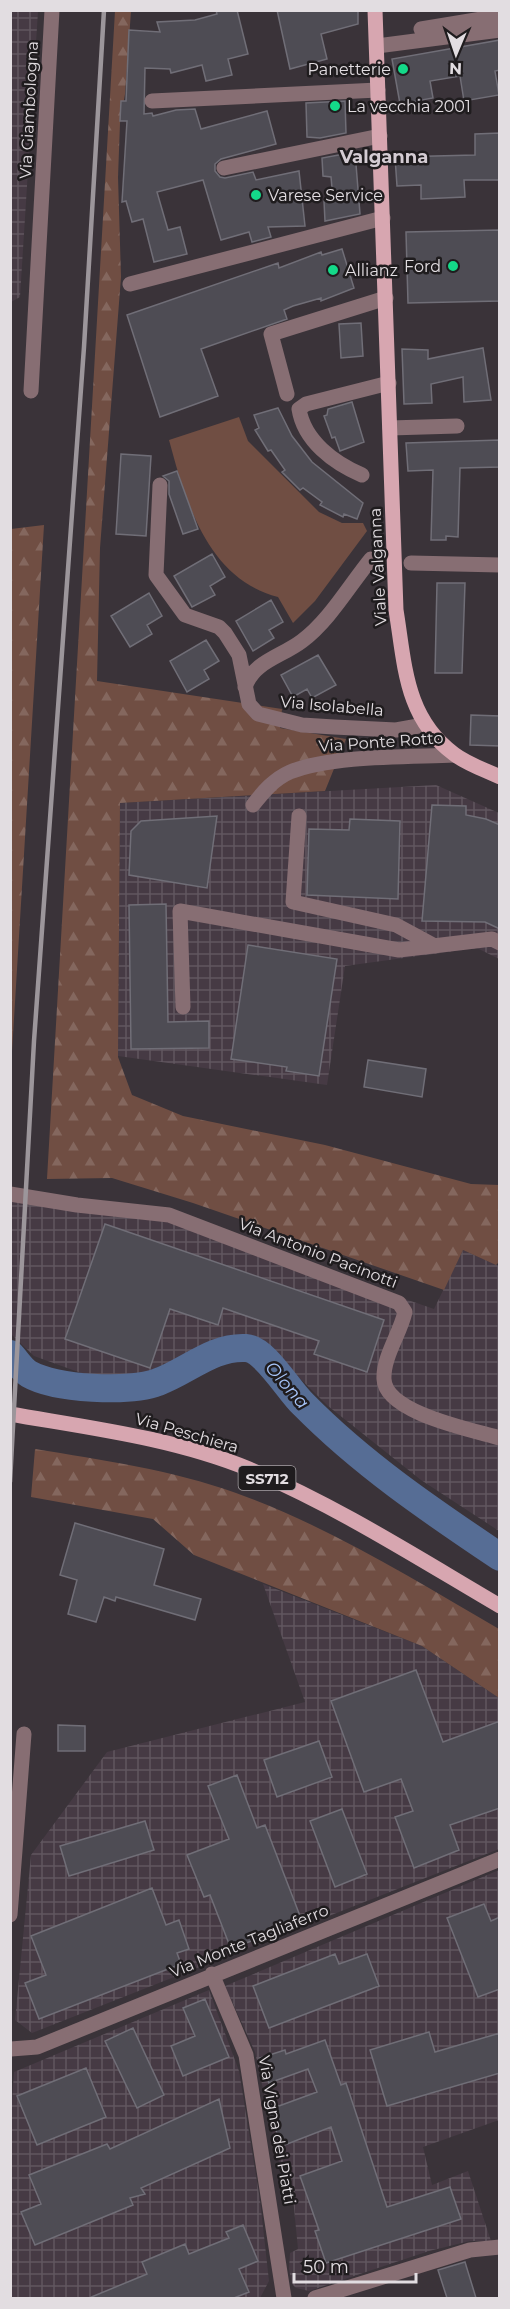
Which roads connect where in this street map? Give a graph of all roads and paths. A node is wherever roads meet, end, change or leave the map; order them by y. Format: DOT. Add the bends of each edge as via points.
graph roads {
  1 [pos="52,10"];
  2 [pos="375,10"];
  3 [pos="500,16"];
  4 [pos="421,29"];
  5 [pos="500,30"];
  6 [pos="377,46"];
  7 [pos="378,90"];
  8 [pos="152,101"];
  9 [pos="380,136"];
  10 [pos="224,168"];
  11 [pos="383,218"];
  12 [pos="130,284"];
  13 [pos="386,298"];
  14 [pos="389,383"];
  15 [pos="31,391"];
  16 [pos="287,394"];
  17 [pos="457,426"];
  18 [pos="390,428"];
  19 [pos="362,475"];
  20 [pos="160,485"];
  21 [pos="370,559"];
  22 [pos="411,563"];
  23 [pos="500,565"];
  24 [pos="244,690"];
  25 [pos="424,724"];
  26 [pos="454,755"];
  27 [pos="500,777"];
  28 [pos="253,805"];
  29 [pos="299,816"];
  30 [pos="500,943"];
  31 [pos="435,946"];
  32 [pos="183,1007"];
  33 [pos="10,1194"];
  34 [pos="10,1414"];
  35 [pos="500,1438"];
  36 [pos="500,1606"];
  37 [pos="24,1734"];
  38 [pos="500,1859"];
  39 [pos="10,1914"];
  40 [pos="212,1974"];
  41 [pos="11,2049"];
  42 [pos="500,2247"];
  43 [pos="284,2298"];
  44 [pos="315,2298"];
  1 -- 15 [label="street, Via Giambologna"];
  2 -- 6 [label="main road, Viale Valganna"];
  3 -- 4 [label="street"];
  5 -- 6 [label="street"];
  6 -- 7 [label="main road, Viale Valganna"];
  7 -- 8 [label="street"];
  7 -- 9 [label="main road, Viale Valganna"];
  9 -- 10 [label="street"];
  9 -- 11 [label="main road, Viale Valganna"];
  11 -- 12 [label="street"];
  11 -- 13 [label="main road, Viale Valganna"];
  13 -- 14 [label="main road, Viale Valganna"];
  13 -- 16 [label="street" via="272,334"];
  14 -- 18 [label="main road, Viale Valganna"];
  14 -- 19 [label="street" via="299,409 306,429 324,452"];
  17 -- 18 [label="street"];
  18 -- 25 [label="main road, Viale Valganna" via="396,610 409,694"];
  20 -- 24 [label="street, Via Isolabella" via="156,575 185,615 219,627 225,633 239,655"];
  21 -- 24 [label="street" via="316,628 300,643 256,668"];
  22 -- 23 [label="street"];
  24 -- 25 [label="street, Via Isolabella" via="258,714 302,725 396,730"];
  25 -- 26 [label="main road, Viale Valganna"];
  26 -- 27 [label="main road, Viale Valganna"];
  26 -- 28 [label="street, Via Ponte Rotto" via="320,763 289,773 267,788"];
  29 -- 31 [label="street" via="293,902 396,925"];
  30 -- 31 [label="street" via="492,939"];
  31 -- 32 [label="street" via="399,950 180,911"];
  33 -- 35 [label="street, Via Antonio Pacinotti" via="169,1215 399,1303 405,1312 386,1366 386,1389 414,1412"];
  34 -- 36 [label="main road, Via Peschiera / SS712" via="101,1428 248,1468 337,1510"];
  37 -- 39 [label="street"];
  38 -- 40 [label="street, Via Monte Tagliaferro"];
  40 -- 41 [label="street, Via Monte Tagliaferro" via="37,2047"];
  40 -- 43 [label="street, Via Vigna dei Piatti" via="246,2055"];
  42 -- 44 [label="street" via="470,2250"];
}
